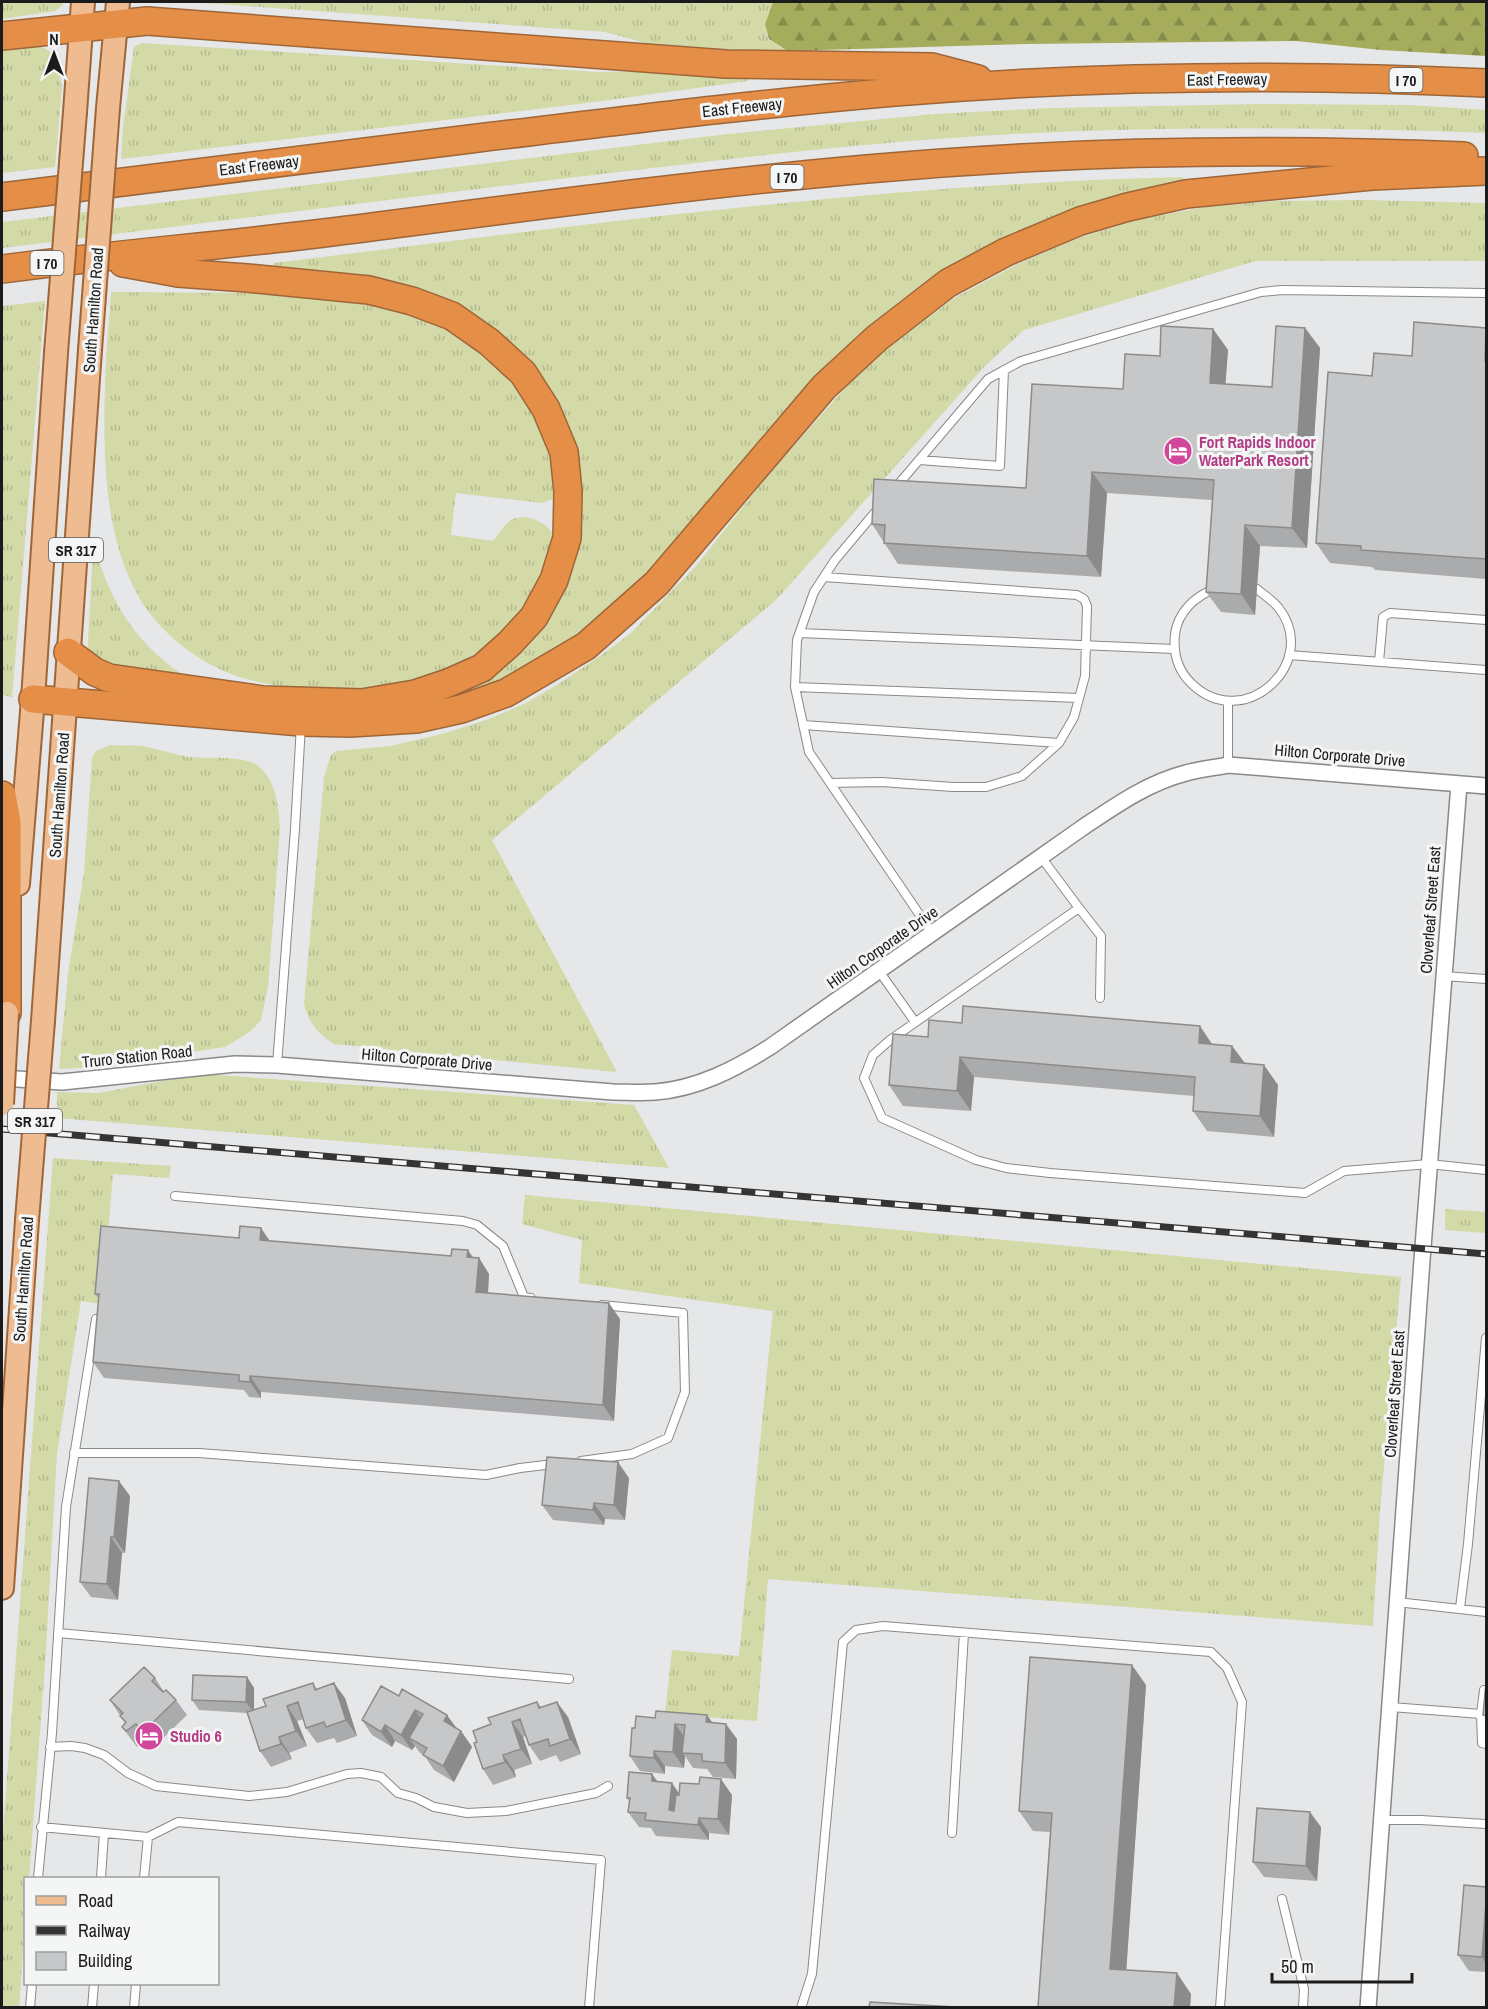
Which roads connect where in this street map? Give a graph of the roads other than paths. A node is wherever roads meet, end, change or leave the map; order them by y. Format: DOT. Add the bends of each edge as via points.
graph roads {
  1 [pos="117,13"];
  2 [pos="82,14"];
  3 [pos="2,36"];
  4 [pos="1486,83"];
  5 [pos="1003,85"];
  6 [pos="1486,157"];
  7 [pos="1486,171"];
  8 [pos="2,197"];
  9 [pos="92,257"];
  10 [pos="2,269"];
  11 [pos="1486,293"];
  12 [pos="1004,370"];
  13 [pos="919,460"];
  14 [pos="888,496"];
  15 [pos="880,506"];
  16 [pos="824,577"];
  17 [pos="1222,587"];
  18 [pos="1257,589"];
  19 [pos="1486,620"];
  20 [pos="800,633"];
  21 [pos="1086,645"];
  22 [pos="1174,649"];
  23 [pos="68,652"];
  24 [pos="1289,655"];
  25 [pos="1379,662"];
  26 [pos="1486,670"];
  27 [pos="795,687"];
  28 [pos="1079,698"];
  29 [pos="33,699"];
  30 [pos="1228,701"];
  31 [pos="65,703"];
  32 [pos="301,722"];
  33 [pos="803,725"];
  34 [pos="1059,743"];
  35 [pos="1228,765"];
  36 [pos="830,783"];
  37 [pos="1459,784"];
  38 [pos="1486,786"];
  39 [pos="2,795"];
  40 [pos="1041,857"];
  41 [pos="1079,908"];
  42 [pos="932,933"];
  43 [pos="879,971"];
  44 [pos="1443,976"];
  45 [pos="1486,979"];
  46 [pos="1100,998"];
  47 [pos="7,1013"];
  48 [pos="915,1022"];
  49 [pos="277,1065"];
  50 [pos="2,1078"];
  51 [pos="2,1104"];
  52 [pos="1429,1164"];
  53 [pos="1486,1170"];
  54 [pos="175,1196"];
  55 [pos="535,1298"];
  56 [pos="592,1304"];
  57 [pos="96,1318"];
  58 [pos="1486,1338"];
  59 [pos="74,1453"];
  60 [pos="2,1588"];
  61 [pos="1397,1602"];
  62 [pos="1460,1608"];
  63 [pos="1486,1612"];
  64 [pos="58,1633"];
  65 [pos="964,1633"];
  66 [pos="569,1679"];
  67 [pos="1486,1691"];
  68 [pos="1390,1707"];
  69 [pos="1481,1714"];
  70 [pos="1486,1744"];
  71 [pos="50,1747"];
  72 [pos="608,1786"];
  73 [pos="1383,1820"];
  74 [pos="1486,1824"];
  75 [pos="41,1827"];
  76 [pos="105,1833"];
  77 [pos="952,1833"];
  78 [pos="148,1837"];
  79 [pos="38,1877"];
  80 [pos="101,1877"];
  81 [pos="144,1877"];
  82 [pos="1282,1899"];
  83 [pos="32,1985"];
  84 [pos="94,1985"];
  85 [pos="136,1985"];
  86 [pos="30,2007"];
  87 [pos="92,2007"];
  88 [pos="134,2007"];
  89 [pos="589,2007"];
  90 [pos="801,2007"];
  91 [pos="1220,2007"];
  92 [pos="1303,2007"];
  93 [pos="1368,2007"];
  1 -- 2 [label="highway"];
  1 -- 5 [label="highway" via="147,21 726,64 932,67"];
  1 -- 23 [label="main road, South Hamilton Road / SR 317, bridge"];
  2 -- 3 [label="highway"];
  2 -- 29 [label="main road, South Hamilton Road / SR 317, bridge"];
  4 -- 5 [label="highway, East Freeway / I 70" via="1221,79"];
  5 -- 8 [label="highway, East Freeway / I 70" via="651,117"];
  6 -- 9 [label="highway, I 70" via="1322,151 1185,152 882,168"];
  7 -- 32 [label="highway" via="1372,176 1186,194 1080,221 1006,252 948,283 824,387 657,583 586,646 506,693 461,709 416,719"];
  9 -- 10 [label="highway, I 70"];
  9 -- 23 [label="highway" via="178,273 369,290 452,316 523,373 546,409 564,452 567,538 554,580 534,617 510,643 482,668 415,694 362,703 263,700 109,678"];
  11 -- 12 [label="lane" via="1262,292 1021,361"];
  12 -- 13 [label="lane" via="988,379"];
  12 -- 13 [label="lane" via="1000,466"];
  13 -- 14 [label="lane"];
  15 -- 16 [label="lane"];
  16 -- 20 [label="lane" via="814,592"];
  16 -- 21 [label="lane" via="1077,595 1087,606"];
  17 -- 22 [label="lane" via="1203,593 1190,603 1180,617"];
  18 -- 24 [label="lane" via="1278,608 1286,622"];
  19 -- 25 [label="lane" via="1390,614 1383,617"];
  20 -- 21 [label="lane"];
  20 -- 27 [label="lane"];
  21 -- 22 [label="lane"];
  21 -- 28 [label="lane" via="1085,676"];
  22 -- 30 [label="lane" via="1178,665 1192,684 1212,698"];
  23 -- 31 [label="main road, South Hamilton Road / SR 317"];
  24 -- 25 [label="lane"];
  24 -- 30 [label="lane" via="1284,670 1267,689 1245,700"];
  25 -- 26 [label="lane"];
  27 -- 28 [label="lane"];
  27 -- 33 [label="lane"];
  28 -- 34 [label="lane" via="1074,717"];
  29 -- 31 [label="highway"];
  29 -- 47 [label="main road, South Hamilton Road / SR 317"];
  30 -- 35 [label="lane"];
  31 -- 32 [label="highway"];
  31 -- 60 [label="main road, South Hamilton Road / SR 317, bridge"];
  32 -- 49 [label="lane"];
  33 -- 34 [label="lane"];
  33 -- 36 [label="lane" via="809,752"];
  34 -- 36 [label="lane" via="1022,776 986,787"];
  35 -- 37 [label="street, Hilton Corporate Drive"];
  35 -- 40 [label="street, Hilton Corporate Drive" via="1185,773 1130,796"];
  36 -- 42 [label="lane"];
  37 -- 38 [label="street, Hilton Corporate Drive"];
  37 -- 44 [label="street, Cloverleaf Street East"];
  39 -- 47 [label="highway" via="7,822"];
  40 -- 41 [label="lane"];
  40 -- 42 [label="street, Hilton Corporate Drive"];
  41 -- 46 [label="lane" via="1101,936"];
  41 -- 48 [label="lane"];
  42 -- 43 [label="street, Hilton Corporate Drive"];
  43 -- 48 [label="lane"];
  43 -- 49 [label="street, Hilton Corporate Drive" via="738,1068 696,1084 657,1092 613,1092"];
  44 -- 45 [label="lane"];
  44 -- 52 [label="street, Cloverleaf Street East"];
  47 -- 51 [label="main road, South Hamilton Road / SR 317, bridge"];
  48 -- 52 [label="lane" via="873,1055 864,1078 882,1118 976,1160 1050,1173 1305,1193 1344,1172"];
  49 -- 50 [label="street, Truro Station Road" via="235,1064 62,1082"];
  52 -- 53 [label="lane"];
  52 -- 61 [label="street, Cloverleaf Street East"];
  54 -- 55 [label="lane" via="463,1221 477,1225 503,1246 524,1297"];
  56 -- 59 [label="lane" via="683,1313 685,1392 668,1437 632,1454 486,1475 199,1453"];
  57 -- 59 [label="lane"];
  58 -- 62 [label="lane"];
  59 -- 64 [label="lane" via="66,1507"];
  61 -- 62 [label="lane"];
  61 -- 68 [label="street, Cloverleaf Street East"];
  62 -- 63 [label="lane"];
  64 -- 66 [label="lane"];
  64 -- 71 [label="lane"];
  65 -- 77 [label="lane"];
  65 -- 90 [label="lane" via="883,1626 856,1630 843,1642 812,1974"];
  65 -- 91 [label="lane" via="1211,1652 1227,1668 1242,1702"];
  67 -- 69 [label="lane"];
  68 -- 69 [label="lane"];
  68 -- 73 [label="street, Cloverleaf Street East"];
  69 -- 70 [label="lane" via="1482,1743"];
  71 -- 72 [label="lane" via="85,1748 156,1786 249,1796 286,1792 361,1773 381,1777 398,1793 434,1808 467,1813 506,1811 596,1793"];
  71 -- 75 [label="lane"];
  73 -- 74 [label="lane"];
  73 -- 93 [label="street, Cloverleaf Street East"];
  75 -- 76 [label="lane"];
  75 -- 79 [label="lane"];
  76 -- 78 [label="lane"];
  76 -- 80 [label="lane"];
  78 -- 81 [label="lane"];
  78 -- 89 [label="lane" via="178,1822 602,1860"];
  82 -- 92 [label="lane" via="1304,1989"];
  83 -- 86 [label="lane"];
  84 -- 87 [label="lane"];
  85 -- 88 [label="lane"];
}
